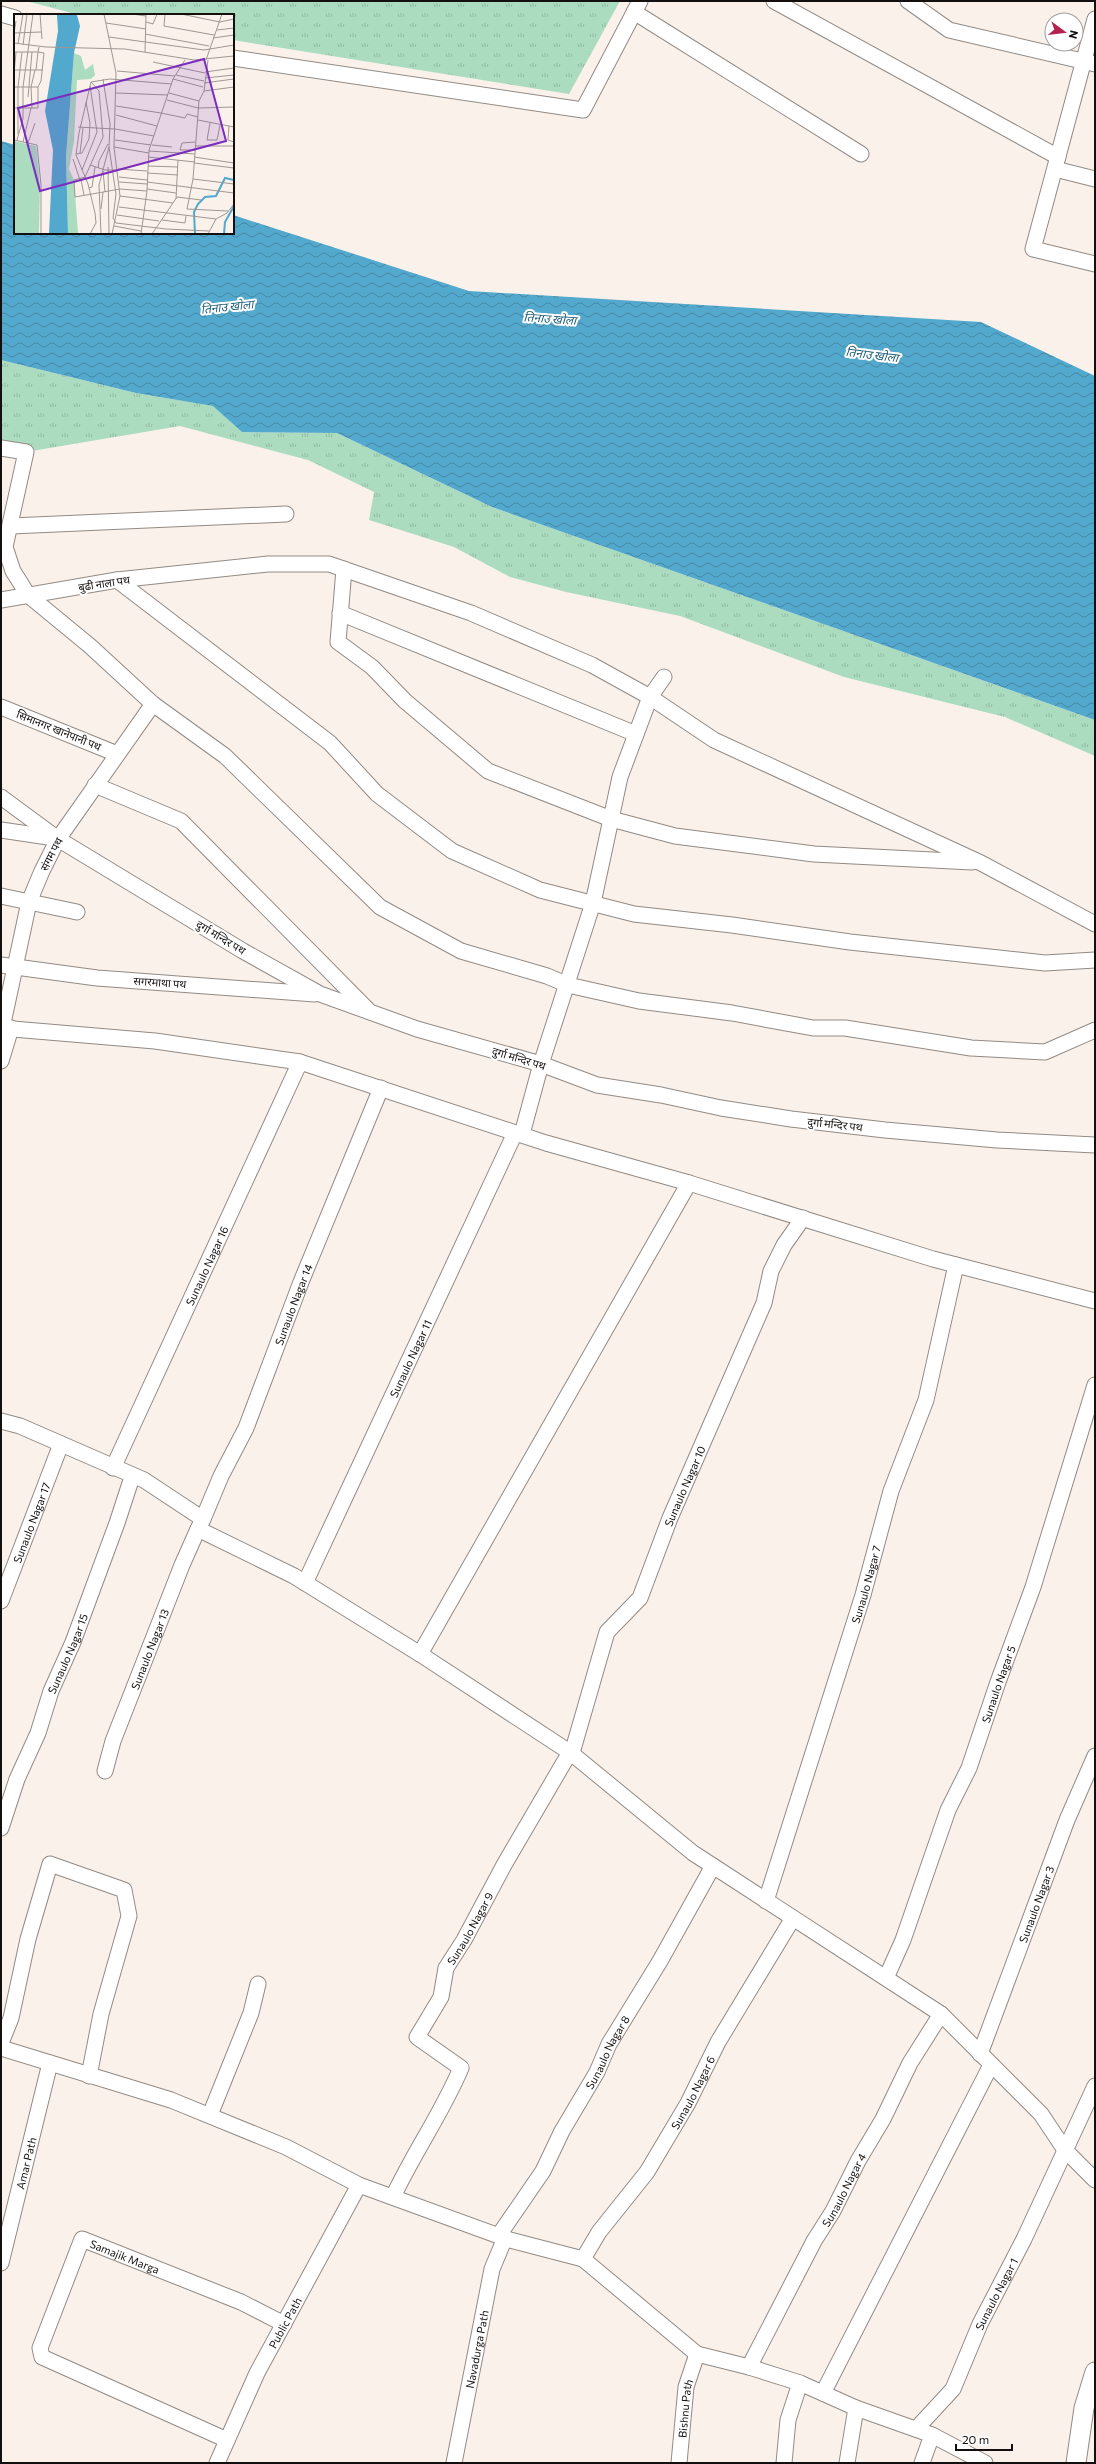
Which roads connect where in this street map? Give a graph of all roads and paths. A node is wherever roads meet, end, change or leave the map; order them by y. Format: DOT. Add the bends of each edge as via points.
graph roads {
  1 [pos="774,1"];
  2 [pos="908,1"];
  3 [pos="637,7"];
  4 [pos="1,14"];
  5 [pos="14,18"];
  6 [pos="1095,19"];
  7 [pos="234,58"];
  8 [pos="1089,63"];
  9 [pos="861,154"];
  10 [pos="1056,163"];
  11 [pos="1095,179"];
  12 [pos="1095,264"];
  13 [pos="1,448"];
  14 [pos="286,514"];
  15 [pos="11,526"];
  16 [pos="3,547"];
  17 [pos="344,569"];
  18 [pos="117,580"];
  19 [pos="28,595"];
  20 [pos="1,600"];
  21 [pos="340,613"];
  22 [pos="664,677"];
  23 [pos="650,697"];
  24 [pos="153,704"];
  25 [pos="1,706"];
  26 [pos="636,734"];
  27 [pos="117,754"];
  28 [pos="95,785"];
  29 [pos="1,797"];
  30 [pos="611,819"];
  31 [pos="1,830"];
  32 [pos="58,839"];
  33 [pos="981,863"];
  34 [pos="1,896"];
  35 [pos="29,902"];
  36 [pos="593,904"];
  37 [pos="77,912"];
  38 [pos="1095,924"];
  39 [pos="1095,960"];
  40 [pos="8,966"];
  41 [pos="568,985"];
  42 [pos="320,994"];
  43 [pos="370,1012"];
  44 [pos="5,1028"];
  45 [pos="1095,1030"];
  46 [pos="1,1061"];
  47 [pos="300,1062"];
  48 [pos="541,1064"];
  49 [pos="381,1088"];
  50 [pos="518,1133"];
  51 [pos="1095,1145"];
  52 [pos="689,1183"];
  53 [pos="803,1218"];
  54 [pos="956,1265"];
  55 [pos="1095,1302"];
  56 [pos="1095,1385"];
  57 [pos="1,1420"];
  58 [pos="61,1444"];
  59 [pos="113,1468"];
  60 [pos="132,1477"];
  61 [pos="201,1524"];
  62 [pos="305,1583"];
  63 [pos="1,1601"];
  64 [pos="420,1654"];
  65 [pos="571,1753"];
  66 [pos="1095,1756"];
  67 [pos="105,1771"];
  68 [pos="1,1828"];
  69 [pos="713,1866"];
  70 [pos="766,1901"];
  71 [pos="793,1918"];
  72 [pos="886,1978"];
  73 [pos="258,1984"];
  74 [pos="941,2014"];
  75 [pos="1,2043"];
  76 [pos="1,2048"];
  77 [pos="980,2054"];
  78 [pos="50,2063"];
  79 [pos="991,2065"];
  80 [pos="89,2076"];
  81 [pos="1095,2086"];
  82 [pos="210,2115"];
  83 [pos="1066,2150"];
  84 [pos="1095,2180"];
  85 [pos="359,2185"];
  86 [pos="393,2197"];
  87 [pos="502,2237"];
  88 [pos="583,2259"];
  89 [pos="1,2263"];
  90 [pos="284,2324"];
  91 [pos="697,2354"];
  92 [pos="749,2367"];
  93 [pos="1095,2372"];
  94 [pos="800,2383"];
  95 [pos="822,2393"];
  96 [pos="856,2408"];
  97 [pos="916,2429"];
  98 [pos="932,2435"];
  99 [pos="228,2440"];
  100 [pos="217,2463"];
  101 [pos="454,2463"];
  102 [pos="679,2463"];
  103 [pos="784,2463"];
  104 [pos="848,2463"];
  105 [pos="922,2463"];
  106 [pos="985,2463"];
  107 [pos="1076,2463"];
  1 -- 10 [label="street"];
  2 -- 8 [label="street" via="949,30"];
  3 -- 7 [label="street" via="583,110"];
  3 -- 9 [label="street"];
  4 -- 5 [label="street"];
  6 -- 8 [label="street"];
  8 -- 10 [label="street"];
  10 -- 11 [label="street"];
  10 -- 12 [label="street" via="1033,249"];
  13 -- 15 [label="street" via="26,452"];
  14 -- 15 [label="street"];
  15 -- 16 [label="street"];
  16 -- 19 [label="street" via="13,571"];
  17 -- 18 [label="street, बुढी नाला पथ" via="329,564 268,564"];
  17 -- 21 [label="street"];
  17 -- 23 [label="street, बुढी नाला पथ" via="471,613 592,665"];
  18 -- 19 [label="street, बुढी नाला पथ"];
  18 -- 36 [label="street" via="330,743 377,794 452,851 540,890"];
  19 -- 20 [label="street, बुढी नाला पथ"];
  19 -- 24 [label="street" via="90,646"];
  21 -- 26 [label="street"];
  21 -- 30 [label="street" via="338,642 372,667 406,701 488,771"];
  22 -- 23 [label="street, Sunaulo Nagar 11"];
  23 -- 26 [label="street, Sunaulo Nagar 11"];
  23 -- 33 [label="street, बुढी नाला पथ" via="714,740"];
  24 -- 27 [label="street, संगम पथ"];
  24 -- 41 [label="street" via="225,756 380,907 461,951 547,976"];
  25 -- 27 [label="street, सिमानगर खानेपानी पथ"];
  26 -- 30 [label="street, Sunaulo Nagar 11" via="620,778"];
  27 -- 28 [label="street, संगम पथ"];
  28 -- 32 [label="street, संगम पथ"];
  28 -- 43 [label="street" via="181,821"];
  29 -- 32 [label="street, दुर्गा मन्दिर पथ"];
  30 -- 33 [label="street" via="675,836 814,854"];
  30 -- 36 [label="street, Sunaulo Nagar 11"];
  31 -- 32 [label="street"];
  32 -- 35 [label="street, संगम पथ"];
  32 -- 42 [label="street, दुर्गा मन्दिर पथ" via="243,951"];
  33 -- 38 [label="street, बुढी नाला पथ"];
  34 -- 35 [label="street"];
  35 -- 37 [label="street"];
  35 -- 40 [label="street, संगम पथ"];
  36 -- 39 [label="street" via="634,914 850,942 1045,963"];
  36 -- 41 [label="street, Sunaulo Nagar 11"];
  40 -- 42 [label="street, सगरमाथा पथ" via="97,978"];
  40 -- 44 [label="street, संगम पथ"];
  41 -- 45 [label="street" via="639,1001 732,1013 813,1028 845,1028 971,1048 1045,1052"];
  41 -- 48 [label="street, Sunaulo Nagar 11"];
  42 -- 43 [label="street, दुर्गा मन्दिर पथ"];
  43 -- 48 [label="street, दुर्गा मन्दिर पथ" via="417,1029"];
  44 -- 46 [label="street, संगम पथ"];
  44 -- 47 [label="street" via="155,1041"];
  47 -- 49 [label="street"];
  47 -- 59 [label="street, Sunaulo Nagar 16"];
  48 -- 50 [label="street, Sunaulo Nagar 11"];
  48 -- 51 [label="street, दुर्गा मन्दिर पथ" via="597,1085 791,1119 997,1140"];
  49 -- 50 [label="street"];
  49 -- 61 [label="street, Sunaulo Nagar 14" via="301,1282 246,1428 221,1476"];
  50 -- 52 [label="street"];
  50 -- 62 [label="street, Sunaulo Nagar 11"];
  52 -- 53 [label="street"];
  52 -- 64 [label="street"];
  53 -- 54 [label="street"];
  53 -- 65 [label="street, Sunaulo Nagar 10" via="770,1270 764,1303 670,1518 640,1598 607,1632"];
  54 -- 55 [label="street"];
  54 -- 70 [label="street, Sunaulo Nagar 7" via="926,1400 891,1491 863,1595"];
  56 -- 72 [label="street, Sunaulo Nagar 5" via="1033,1587 969,1768 948,1810 903,1940"];
  57 -- 58 [label="street"];
  58 -- 59 [label="street"];
  58 -- 63 [label="street, Sunaulo Nagar 17"];
  59 -- 60 [label="street"];
  60 -- 61 [label="street" via="144,1480"];
  60 -- 68 [label="street, Sunaulo Nagar 15" via="73,1642 51,1692 38,1733 16,1779"];
  61 -- 62 [label="street"];
  61 -- 67 [label="street, Sunaulo Nagar 13" via="182,1565 113,1742"];
  62 -- 64 [label="street"];
  64 -- 65 [label="street"];
  65 -- 69 [label="street" via="693,1853"];
  65 -- 86 [label="street, Sunaulo Nagar 9" via="446,1968 442,1997 417,2036 462,2068 446,2103 410,2160"];
  66 -- 77 [label="street, Sunaulo Nagar 3" via="1067,1820"];
  69 -- 70 [label="street"];
  69 -- 87 [label="street, Sunaulo Nagar 8" via="660,1961 609,2044 597,2072 562,2131 543,2171"];
  70 -- 71 [label="street"];
  71 -- 72 [label="street"];
  71 -- 88 [label="street, Sunaulo Nagar 6" via="718,2042 688,2103 647,2172 599,2232"];
  72 -- 74 [label="street"];
  73 -- 82 [label="street" via="251,2013"];
  74 -- 77 [label="street"];
  74 -- 92 [label="street, Sunaulo Nagar 4" via="910,2063 883,2119 814,2241"];
  75 -- 80 [label="street" via="11,2018 28,1939 50,1864 124,1890 129,1916 101,2014"];
  76 -- 78 [label="street"];
  77 -- 79 [label="street"];
  78 -- 80 [label="street"];
  78 -- 89 [label="street, Amar Path"];
  79 -- 83 [label="street" via="1041,2114"];
  79 -- 95 [label="street"];
  80 -- 82 [label="street" via="171,2100"];
  81 -- 83 [label="street, Sunaulo Nagar 1"];
  82 -- 85 [label="street" via="286,2147"];
  83 -- 84 [label="street"];
  83 -- 97 [label="street, Sunaulo Nagar 1" via="980,2324 953,2389"];
  85 -- 86 [label="street"];
  85 -- 90 [label="street, Public Path"];
  86 -- 87 [label="street"];
  87 -- 88 [label="street"];
  87 -- 101 [label="street, Navadurga Path" via="492,2269"];
  88 -- 91 [label="street"];
  90 -- 99 [label="street, Public Path" via="257,2374"];
  90 -- 99 [label="street, Samajik Marga" via="241,2302 82,2239 40,2348 42,2357"];
  91 -- 92 [label="street"];
  91 -- 102 [label="street, Bishnu Path" via="686,2387"];
  92 -- 94 [label="street"];
  93 -- 107 [label="street" via="1084,2408"];
  94 -- 95 [label="street"];
  94 -- 103 [label="street" via="788,2420"];
  95 -- 96 [label="street"];
  96 -- 97 [label="street"];
  96 -- 104 [label="street"];
  97 -- 98 [label="street"];
  98 -- 105 [label="street"];
  98 -- 106 [label="street"];
  99 -- 100 [label="street, Public Path"];
}
